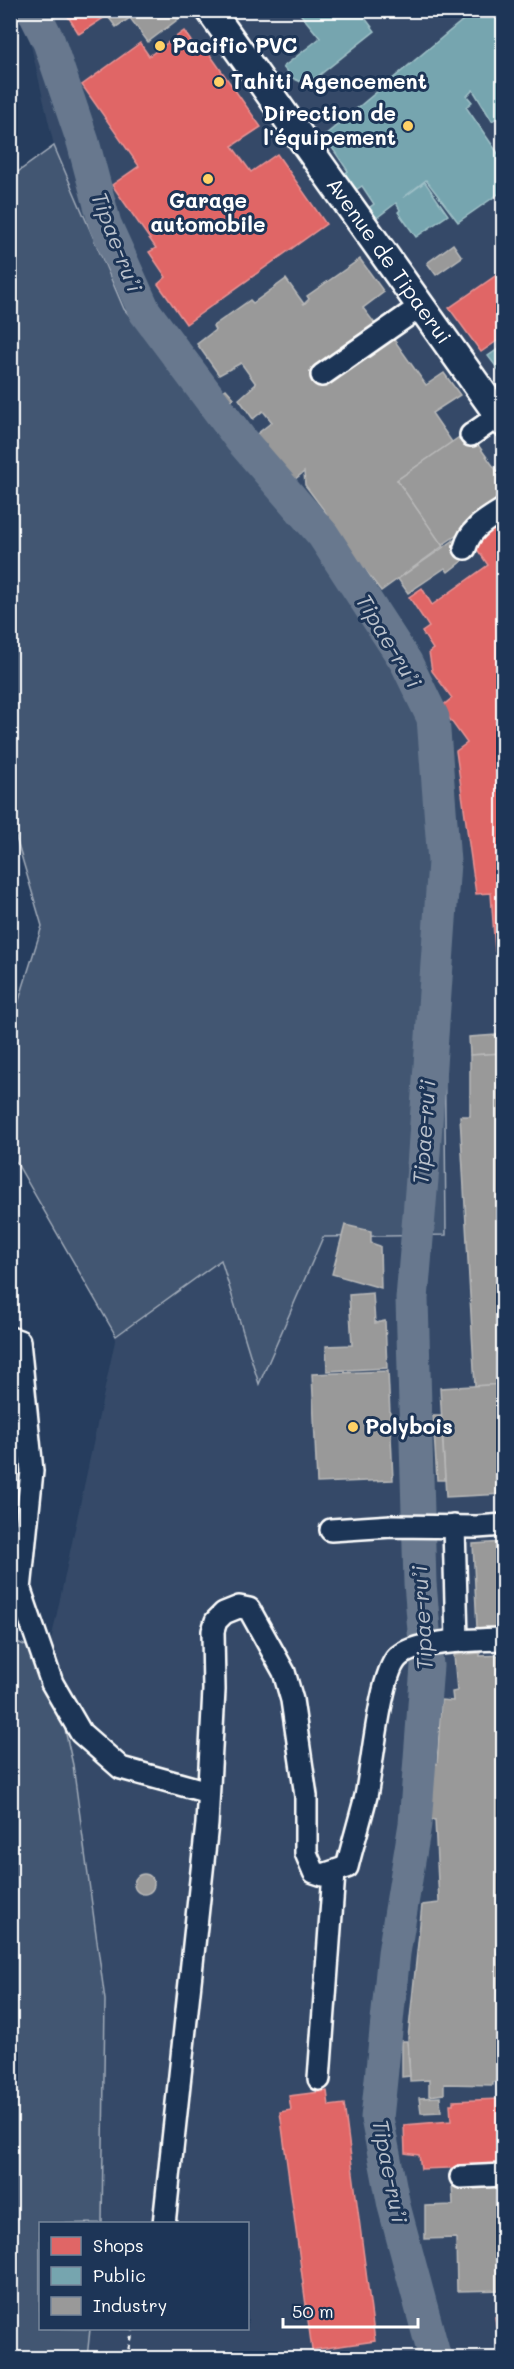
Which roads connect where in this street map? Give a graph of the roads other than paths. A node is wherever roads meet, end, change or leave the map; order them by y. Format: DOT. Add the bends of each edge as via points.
graph roads {
  1 [pos="210,10"];
  2 [pos="421,306"];
  3 [pos="322,375"];
  4 [pos="501,419"];
  5 [pos="471,435"];
  6 [pos="504,509"];
  7 [pos="465,548"];
  8 [pos="10,1338"];
  9 [pos="504,1525"];
  10 [pos="454,1527"];
  11 [pos="331,1530"];
  12 [pos="504,1639"];
  13 [pos="451,1641"];
  14 [pos="208,1792"];
  15 [pos="334,1873"];
  16 [pos="319,2079"];
  17 [pos="504,2175"];
  18 [pos="461,2176"];
  19 [pos="164,2222"];
  1 -- 2 [label="main road, Avenue de Tipaerui"];
  2 -- 3 [label="street"];
  2 -- 4 [label="main road, Avenue de Tipaerui"];
  4 -- 5 [label="street"];
  6 -- 7 [label="street" via="468,536"];
  8 -- 14 [label="street" via="20,1341 32,1472 20,1590 52,1683 81,1733 121,1768"];
  9 -- 10 [label="street"];
  10 -- 11 [label="street"];
  10 -- 13 [label="street"];
  12 -- 13 [label="street"];
  13 -- 15 [label="street" via="397,1658 388,1676 365,1798 347,1867"];
  14 -- 15 [label="street" via="213,1631 224,1613 239,1607 249,1609 257,1620 290,1691 306,1796 309,1865 323,1875"];
  14 -- 19 [label="street"];
  15 -- 16 [label="street"];
  17 -- 18 [label="street"];
}
